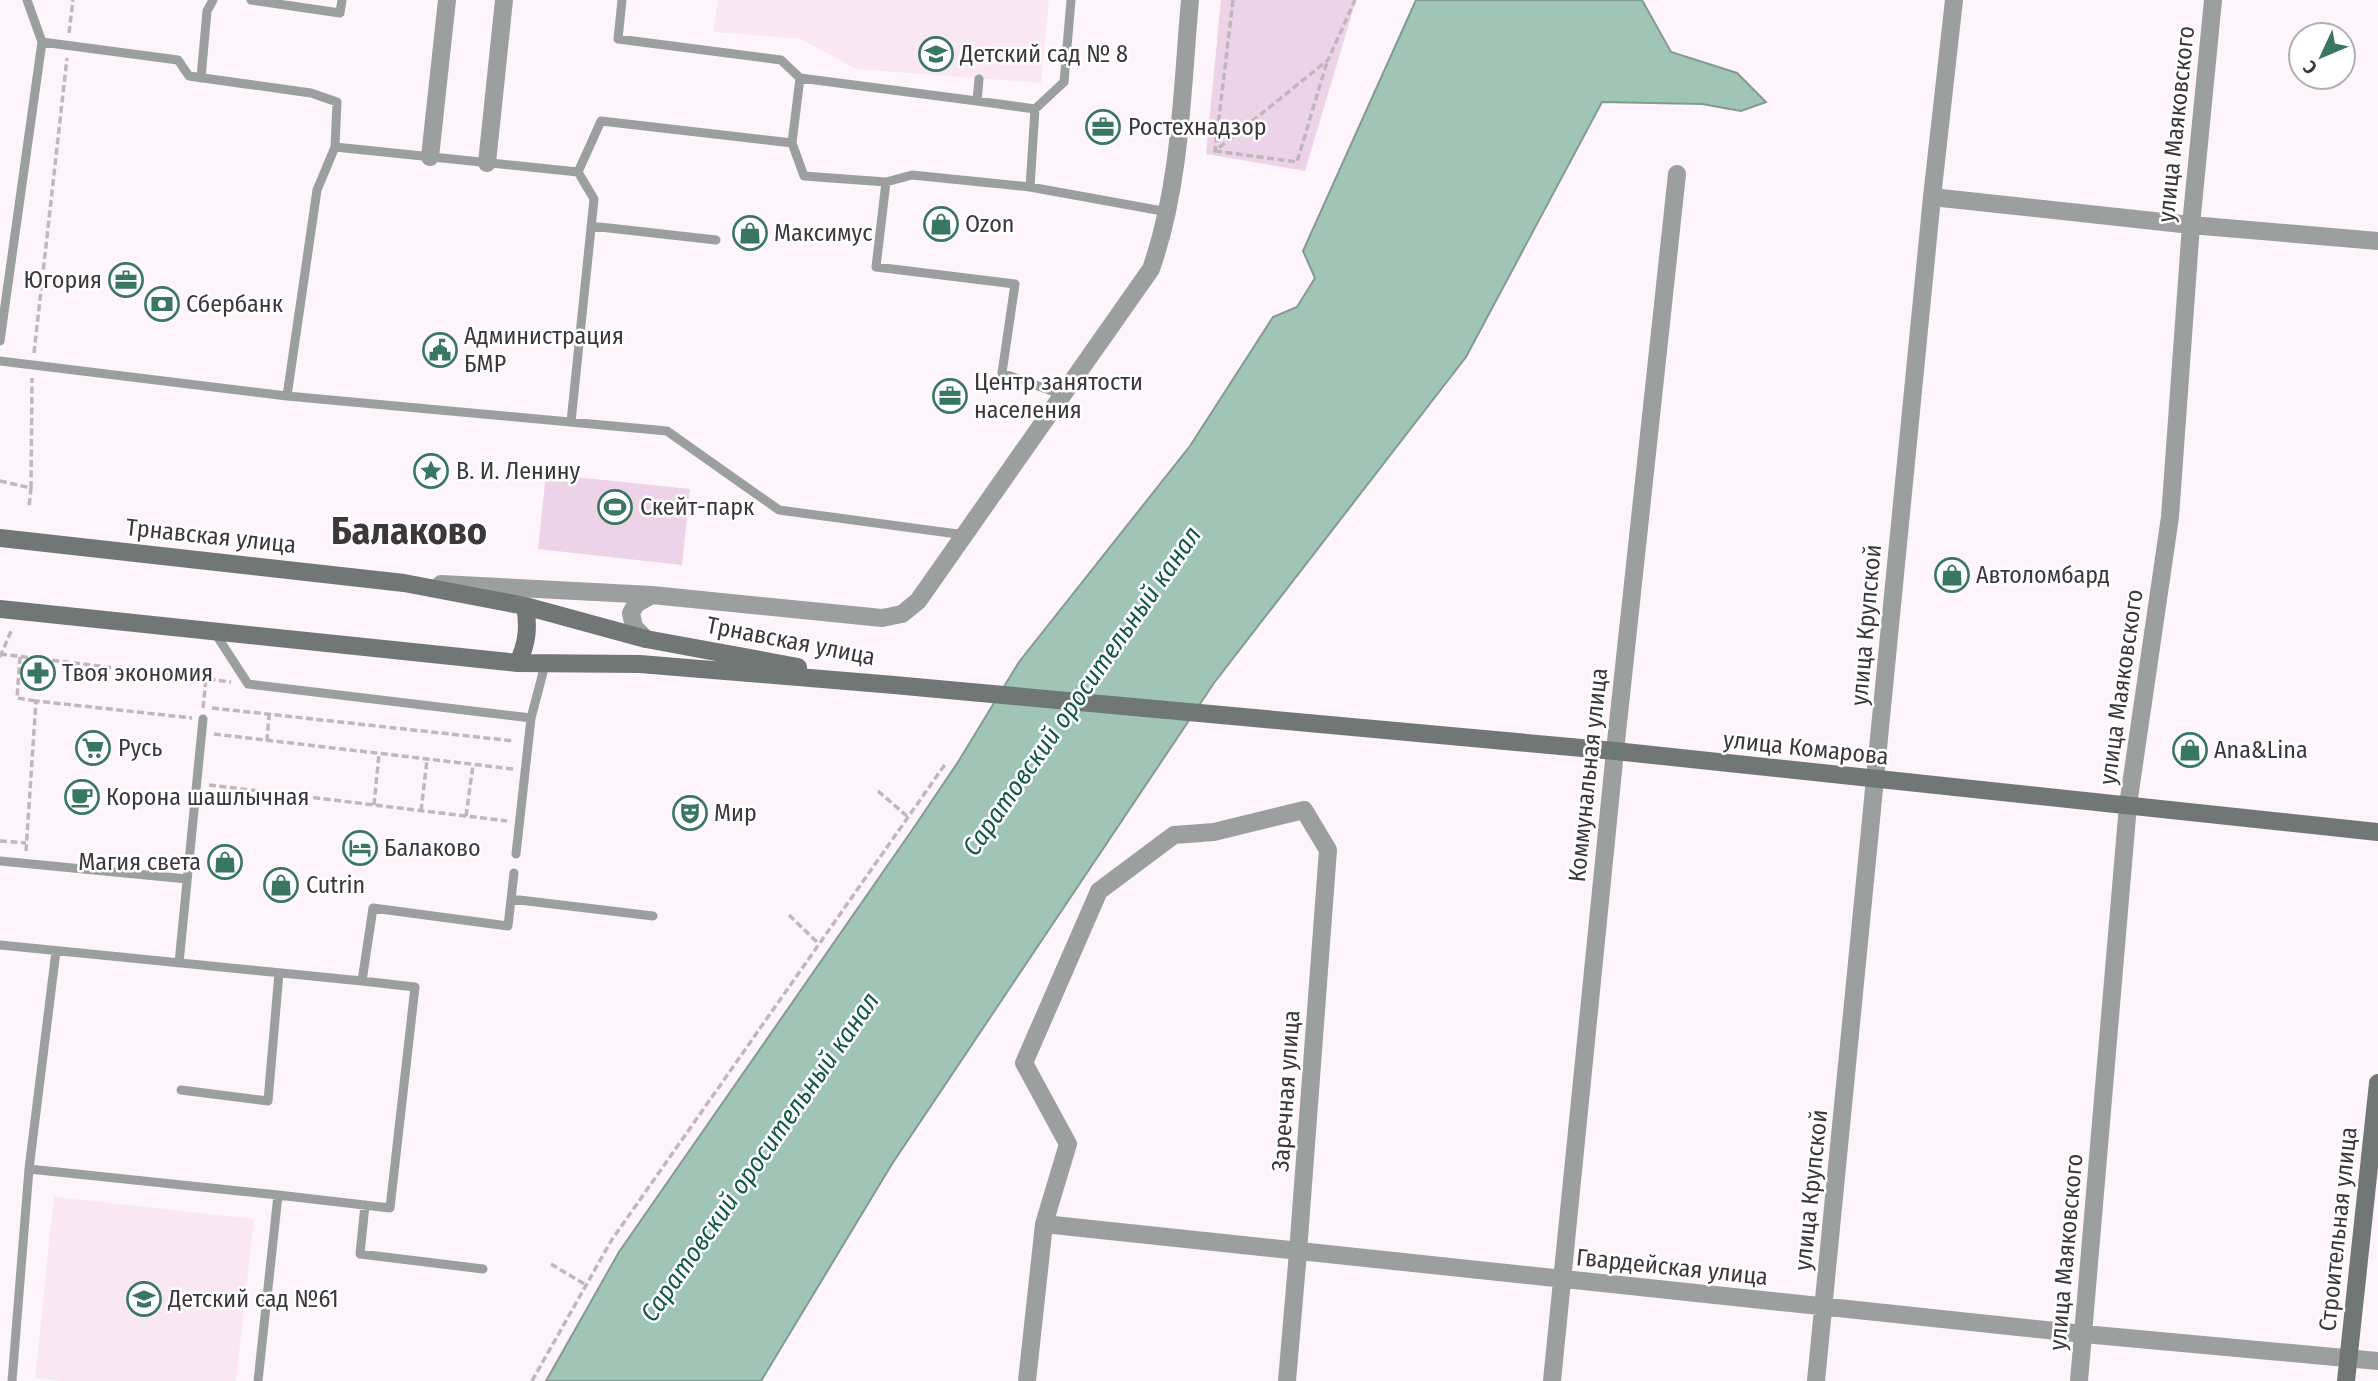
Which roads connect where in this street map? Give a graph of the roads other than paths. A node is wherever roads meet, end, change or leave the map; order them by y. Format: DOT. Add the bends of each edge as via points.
graph roads {
  1 [pos="27,0"];
  2 [pos="213,0"];
  3 [pos="251,0"];
  4 [pos="341,0"];
  5 [pos="447,0"];
  6 [pos="504,0"];
  7 [pos="621,0"];
  8 [pos="1071,0"];
  9 [pos="1190,0"];
  10 [pos="1954,0"];
  11 [pos="2213,0"];
  12 [pos="42,42"];
  13 [pos="201,78"];
  14 [pos="800,78"];
  15 [pos="979,79"];
  16 [pos="976,102"];
  17 [pos="1035,109"];
  18 [pos="792,143"];
  19 [pos="335,147"];
  20 [pos="430,157"];
  21 [pos="488,163"];
  22 [pos="578,172"];
  23 [pos="1677,174"];
  24 [pos="886,182"];
  25 [pos="1030,187"];
  26 [pos="1932,197"];
  27 [pos="1168,212"];
  28 [pos="2191,225"];
  29 [pos="591,226"];
  30 [pos="716,240"];
  31 [pos="2378,241"];
  32 [pos="0,341"];
  33 [pos="0,361"];
  34 [pos="1063,395"];
  35 [pos="287,396"];
  36 [pos="571,422"];
  37 [pos="966,536"];
  38 [pos="0,538"];
  39 [pos="404,583"];
  40 [pos="652,595"];
  41 [pos="525,607"];
  42 [pos="0,609"];
  43 [pos="214,632"];
  44 [pos="646,639"];
  45 [pos="518,663"];
  46 [pos="545,665"];
  47 [pos="894,685"];
  48 [pos="531,718"];
  49 [pos="202,719"];
  50 [pos="1615,751"];
  51 [pos="1876,780"];
  52 [pos="2128,805"];
  53 [pos="2378,832"];
  54 [pos="516,854"];
  55 [pos="0,861"];
  56 [pos="514,873"];
  57 [pos="187,879"];
  58 [pos="511,899"];
  59 [pos="653,916"];
  60 [pos="0,945"];
  61 [pos="56,951"];
  62 [pos="179,963"];
  63 [pos="279,973"];
  64 [pos="362,981"];
  65 [pos="2378,1083"];
  66 [pos="181,1090"];
  67 [pos="29,1169"];
  68 [pos="278,1195"];
  69 [pos="365,1205"];
  70 [pos="1044,1224"];
  71 [pos="1298,1252"];
  72 [pos="483,1269"];
  73 [pos="1563,1280"];
  74 [pos="1824,1307"];
  75 [pos="2084,1335"];
  76 [pos="2348,1359"];
  77 [pos="2378,1362"];
  78 [pos="12,1381"];
  79 [pos="258,1381"];
  80 [pos="1027,1381"];
  81 [pos="1286,1381"];
  82 [pos="1552,1381"];
  83 [pos="1816,1381"];
  84 [pos="2079,1381"];
  85 [pos="2346,1381"];
  1 -- 12 [label="lane"];
  2 -- 13 [label="lane" via="207,11"];
  3 -- 4 [label="lane" via="340,13"];
  5 -- 20 [label="street"];
  6 -- 21 [label="street"];
  7 -- 14 [label="lane" via="618,39 781,60"];
  8 -- 17 [label="lane" via="1064,82"];
  9 -- 27 [label="street"];
  10 -- 26 [label="street, улица Крупской"];
  11 -- 28 [label="street, улица Маяковского"];
  12 -- 13 [label="lane" via="178,60 189,76"];
  12 -- 32 [label="lane"];
  13 -- 19 [label="lane" via="311,93 337,102"];
  14 -- 16 [label="lane"];
  14 -- 18 [label="lane"];
  15 -- 16 [label="lane"];
  16 -- 17 [label="lane"];
  17 -- 25 [label="lane"];
  18 -- 22 [label="lane" via="601,121"];
  18 -- 24 [label="lane" via="804,176"];
  19 -- 20 [label="lane"];
  19 -- 35 [label="lane" via="317,190"];
  20 -- 21 [label="lane"];
  21 -- 22 [label="lane"];
  22 -- 29 [label="lane" via="594,199"];
  23 -- 50 [label="street, Коммунальная улица"];
  24 -- 25 [label="lane" via="912,175"];
  24 -- 34 [label="lane" via="876,267 1015,284 1002,373"];
  25 -- 27 [label="lane"];
  26 -- 28 [label="street"];
  26 -- 51 [label="street, улица Крупской"];
  27 -- 34 [label="street" via="1151,269"];
  28 -- 31 [label="street"];
  28 -- 52 [label="street, улица Маяковского" via="2170,517"];
  29 -- 30 [label="lane"];
  29 -- 36 [label="lane"];
  33 -- 35 [label="lane"];
  34 -- 37 [label="street"];
  35 -- 36 [label="lane"];
  36 -- 37 [label="lane" via="667,431 779,510"];
  37 -- 40 [label="street" via="918,601 902,614 883,618"];
  38 -- 39 [label="main road, Трнавская улица"];
  39 -- 40 [label="street"];
  39 -- 41 [label="main road, Трнавская улица"];
  40 -- 44 [label="street" via="636,604 631,613 634,627"];
  41 -- 44 [label="main road, Трнавская улица"];
  41 -- 45 [label="main road" via="529,625"];
  42 -- 43 [label="main road, Трнавская улица"];
  43 -- 45 [label="main road, Трнавская улица"];
  43 -- 48 [label="lane" via="248,684"];
  44 -- 47 [label="main road, Трнавская улица"];
  45 -- 46 [label="main road, Трнавская улица"];
  46 -- 47 [label="main road, Трнавская улица" via="640,664"];
  46 -- 48 [label="lane"];
  47 -- 50 [label="main road, улица Комарова"];
  48 -- 54 [label="lane"];
  49 -- 57 [label="lane"];
  50 -- 51 [label="main road, улица Комарова"];
  50 -- 73 [label="street, Коммунальная улица"];
  51 -- 52 [label="main road, улица Комарова"];
  51 -- 74 [label="street, улица Крупской"];
  52 -- 53 [label="main road, улица Комарова"];
  52 -- 75 [label="street, улица Маяковского"];
  55 -- 57 [label="lane"];
  56 -- 58 [label="lane"];
  57 -- 62 [label="lane"];
  58 -- 59 [label="lane"];
  58 -- 64 [label="lane" via="508,926 373,908"];
  60 -- 61 [label="lane"];
  61 -- 62 [label="lane"];
  61 -- 67 [label="lane"];
  62 -- 63 [label="lane"];
  63 -- 64 [label="lane"];
  63 -- 66 [label="lane" via="268,1101"];
  64 -- 69 [label="lane" via="415,987 390,1208"];
  65 -- 76 [label="main road, Строительная улица"];
  67 -- 68 [label="lane"];
  67 -- 78 [label="lane"];
  68 -- 69 [label="lane"];
  68 -- 79 [label="lane"];
  69 -- 72 [label="lane" via="360,1254"];
  70 -- 71 [label="street, Гвардейская улица"];
  70 -- 71 [label="street, Заречная улица" via="1068,1144 1024,1063 1099,891 1174,835 1214,832 1304,810 1328,850"];
  70 -- 80 [label="street"];
  71 -- 73 [label="street, Гвардейская улица"];
  71 -- 81 [label="street, Заречная улица"];
  73 -- 74 [label="street, Гвардейская улица"];
  73 -- 82 [label="street, Коммунальная улица"];
  74 -- 75 [label="street, Гвардейская улица"];
  74 -- 83 [label="street, улица Крупской"];
  75 -- 76 [label="street, Гвардейская улица"];
  75 -- 84 [label="street, улица Маяковского"];
  76 -- 77 [label="street, Гвардейская улица"];
  76 -- 85 [label="main road, Строительная улица"];
}
